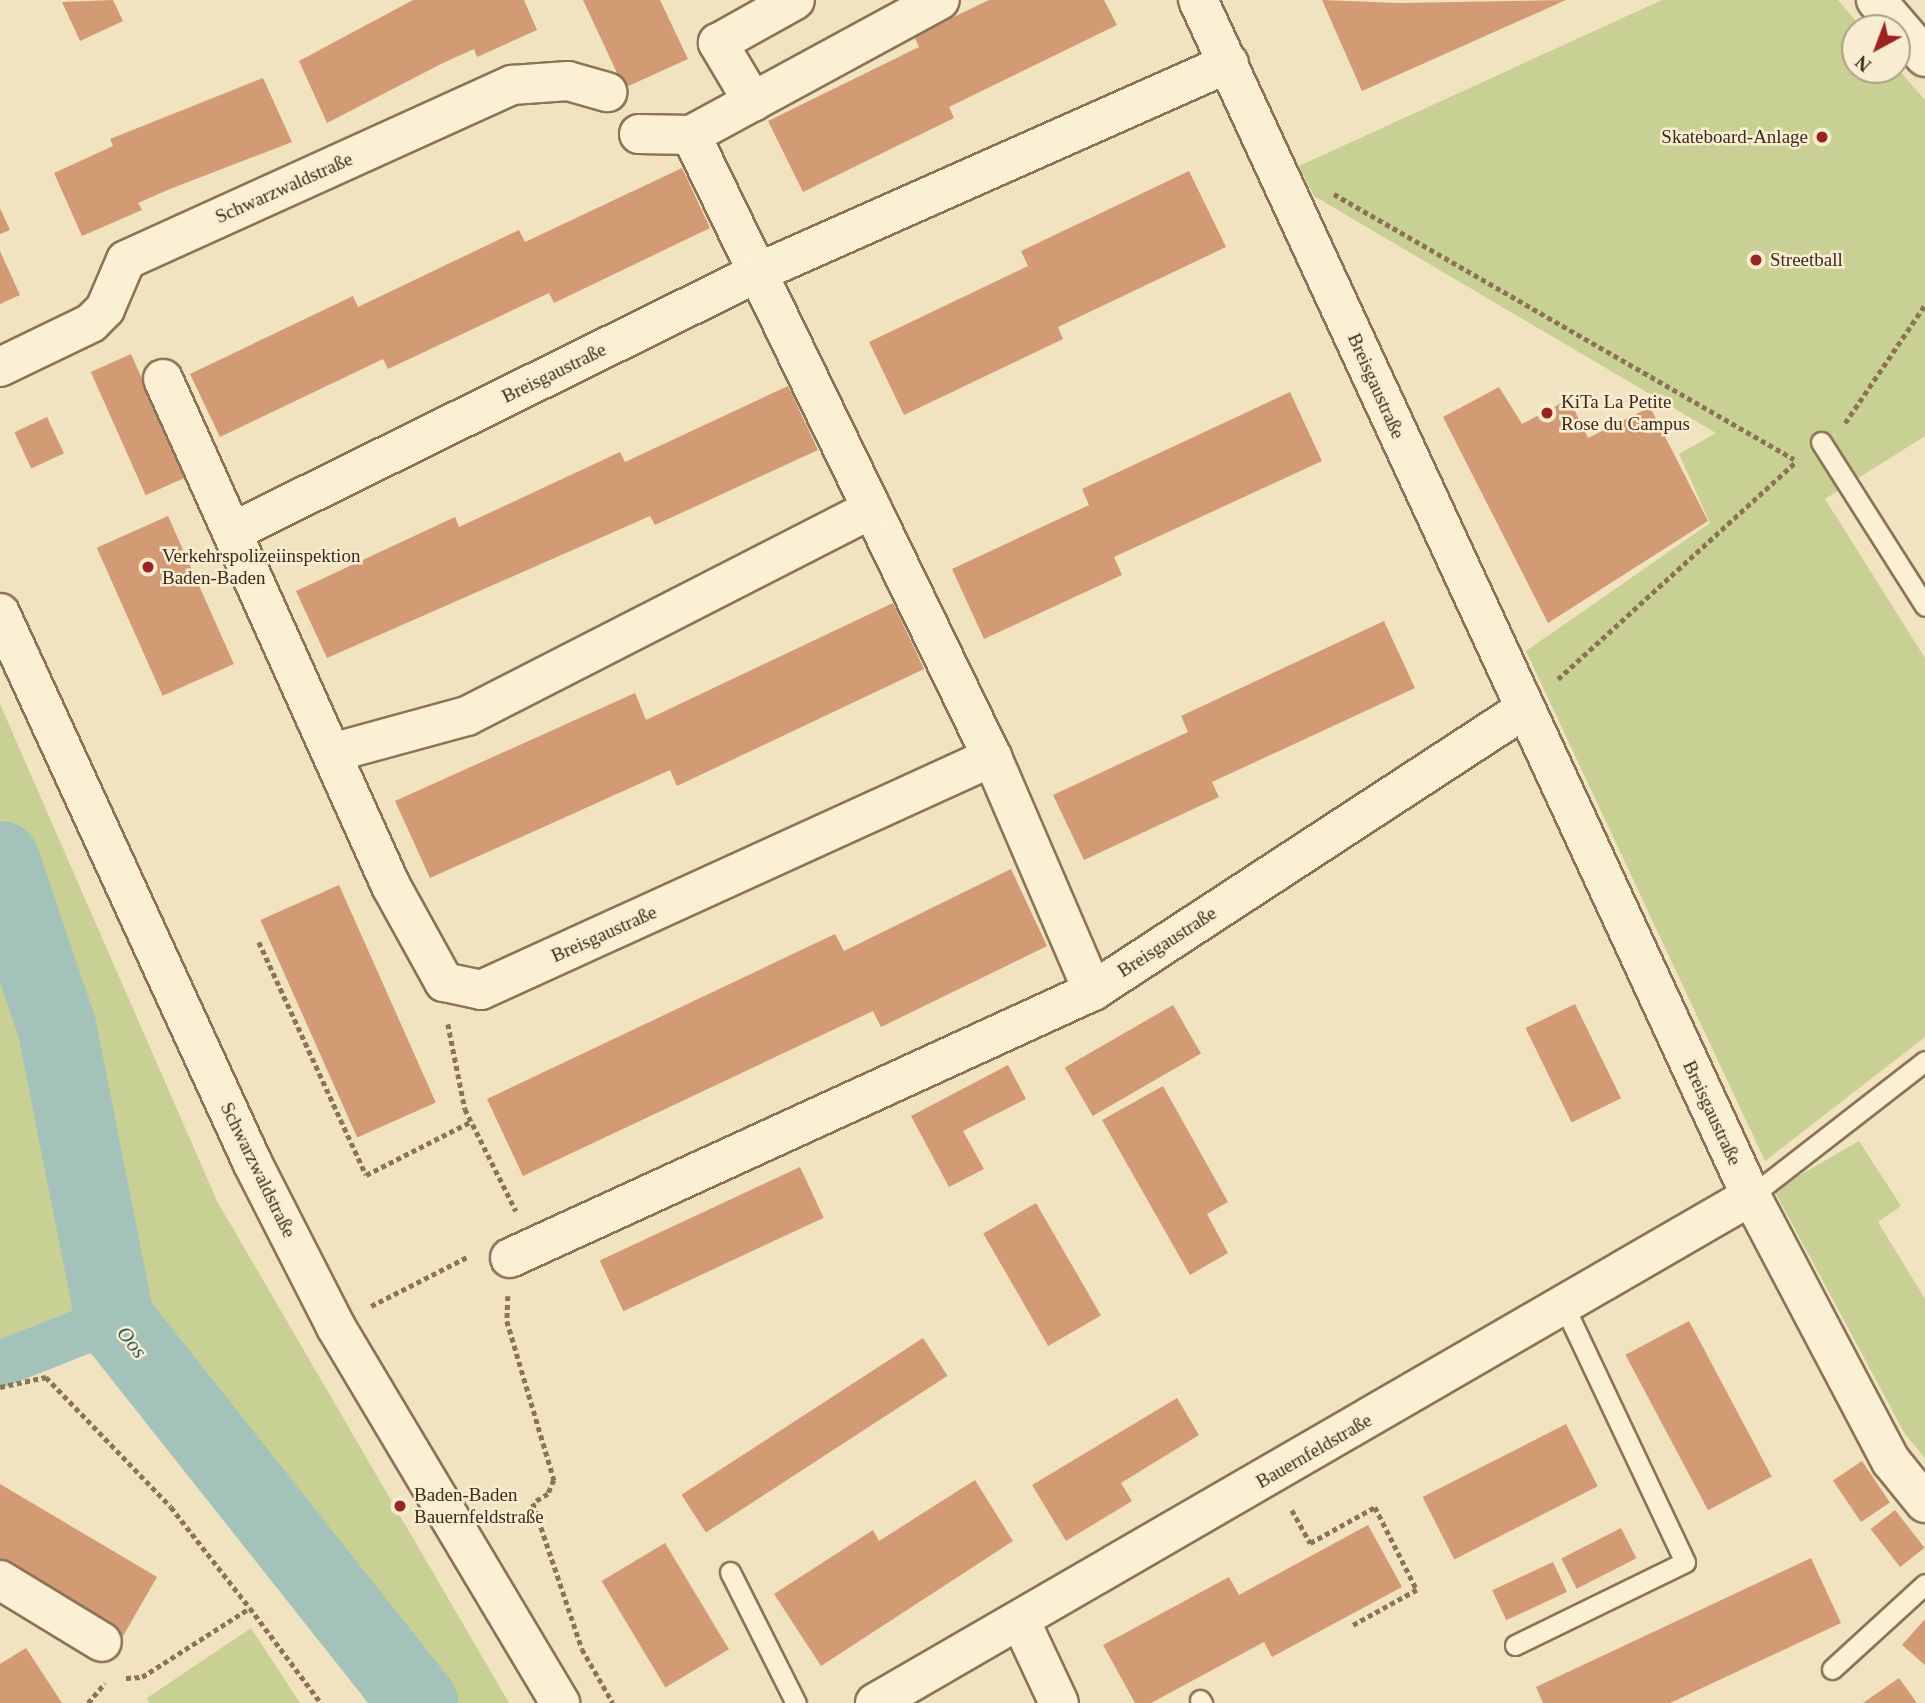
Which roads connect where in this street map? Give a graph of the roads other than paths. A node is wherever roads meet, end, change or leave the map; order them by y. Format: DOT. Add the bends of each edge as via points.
graph roads {
  1 [pos="795,0"];
  2 [pos="940,0"];
  3 [pos="1198,0"];
  4 [pos="1875,0"];
  5 [pos="1925,57"];
  6 [pos="1229,63"];
  7 [pos="607,92"];
  8 [pos="753,102"];
  9 [pos="639,134"];
  10 [pos="691,135"];
  11 [pos="761,271"];
  12 [pos="0,367"];
  13 [pos="163,379"];
  14 [pos="1821,442"];
  15 [pos="872,509"];
  16 [pos="234,531"];
  17 [pos="1925,606"];
  18 [pos="0,613"];
  19 [pos="1523,710"];
  20 [pos="335,752"];
  21 [pos="992,757"];
  22 [pos="1093,991"];
  23 [pos="1925,1062"];
  24 [pos="1751,1196"];
  25 [pos="509,1251"];
  26 [pos="1564,1306"];
  27 [pos="1925,1503"];
  28 [pos="730,1572"];
  29 [pos="0,1580"];
  30 [pos="1925,1584"];
  31 [pos="1021,1622"];
  32 [pos="102,1642"];
  33 [pos="1516,1645"];
  34 [pos="1832,1669"];
  35 [pos="560,1703"];
  36 [pos="796,1703"];
  37 [pos="875,1703"];
  38 [pos="1059,1703"];
  1 -- 8 [label="street" via="718,43"];
  2 -- 8 [label="street"];
  3 -- 6 [label="street, Breisgaustraße"];
  4 -- 5 [label="street"];
  6 -- 11 [label="street, Breisgaustraße"];
  6 -- 19 [label="street, Breisgaustraße"];
  7 -- 12 [label="street, Schwarzwaldstraße" via="568,81 500,90 126,260 105,309 91,323"];
  8 -- 10 [label="street"];
  9 -- 10 [label="street"];
  10 -- 11 [label="street"];
  11 -- 15 [label="street"];
  11 -- 16 [label="street, Breisgaustraße"];
  13 -- 16 [label="street"];
  14 -- 17 [label="lane"];
  15 -- 20 [label="street" via="467,716"];
  15 -- 21 [label="street"];
  16 -- 20 [label="street"];
  18 -- 35 [label="street, Schwarzwaldstraße" via="324,1304"];
  19 -- 22 [label="street, Breisgaustraße"];
  19 -- 24 [label="street, Breisgaustraße"];
  20 -- 21 [label="street, Breisgaustraße" via="391,886 444,982 481,990"];
  21 -- 22 [label="street"];
  22 -- 25 [label="street, Breisgaustraße"];
  23 -- 24 [label="lane"];
  24 -- 26 [label="street, Bauernfeldstraße"];
  24 -- 27 [label="street, Breisgaustraße" via="1891,1461"];
  26 -- 31 [label="street, Bauernfeldstraße"];
  26 -- 33 [label="lane" via="1685,1562"];
  28 -- 36 [label="lane"];
  29 -- 32 [label="street"];
  30 -- 34 [label="lane"];
  31 -- 37 [label="street, Bauernfeldstraße"];
  31 -- 38 [label="street"];
}
